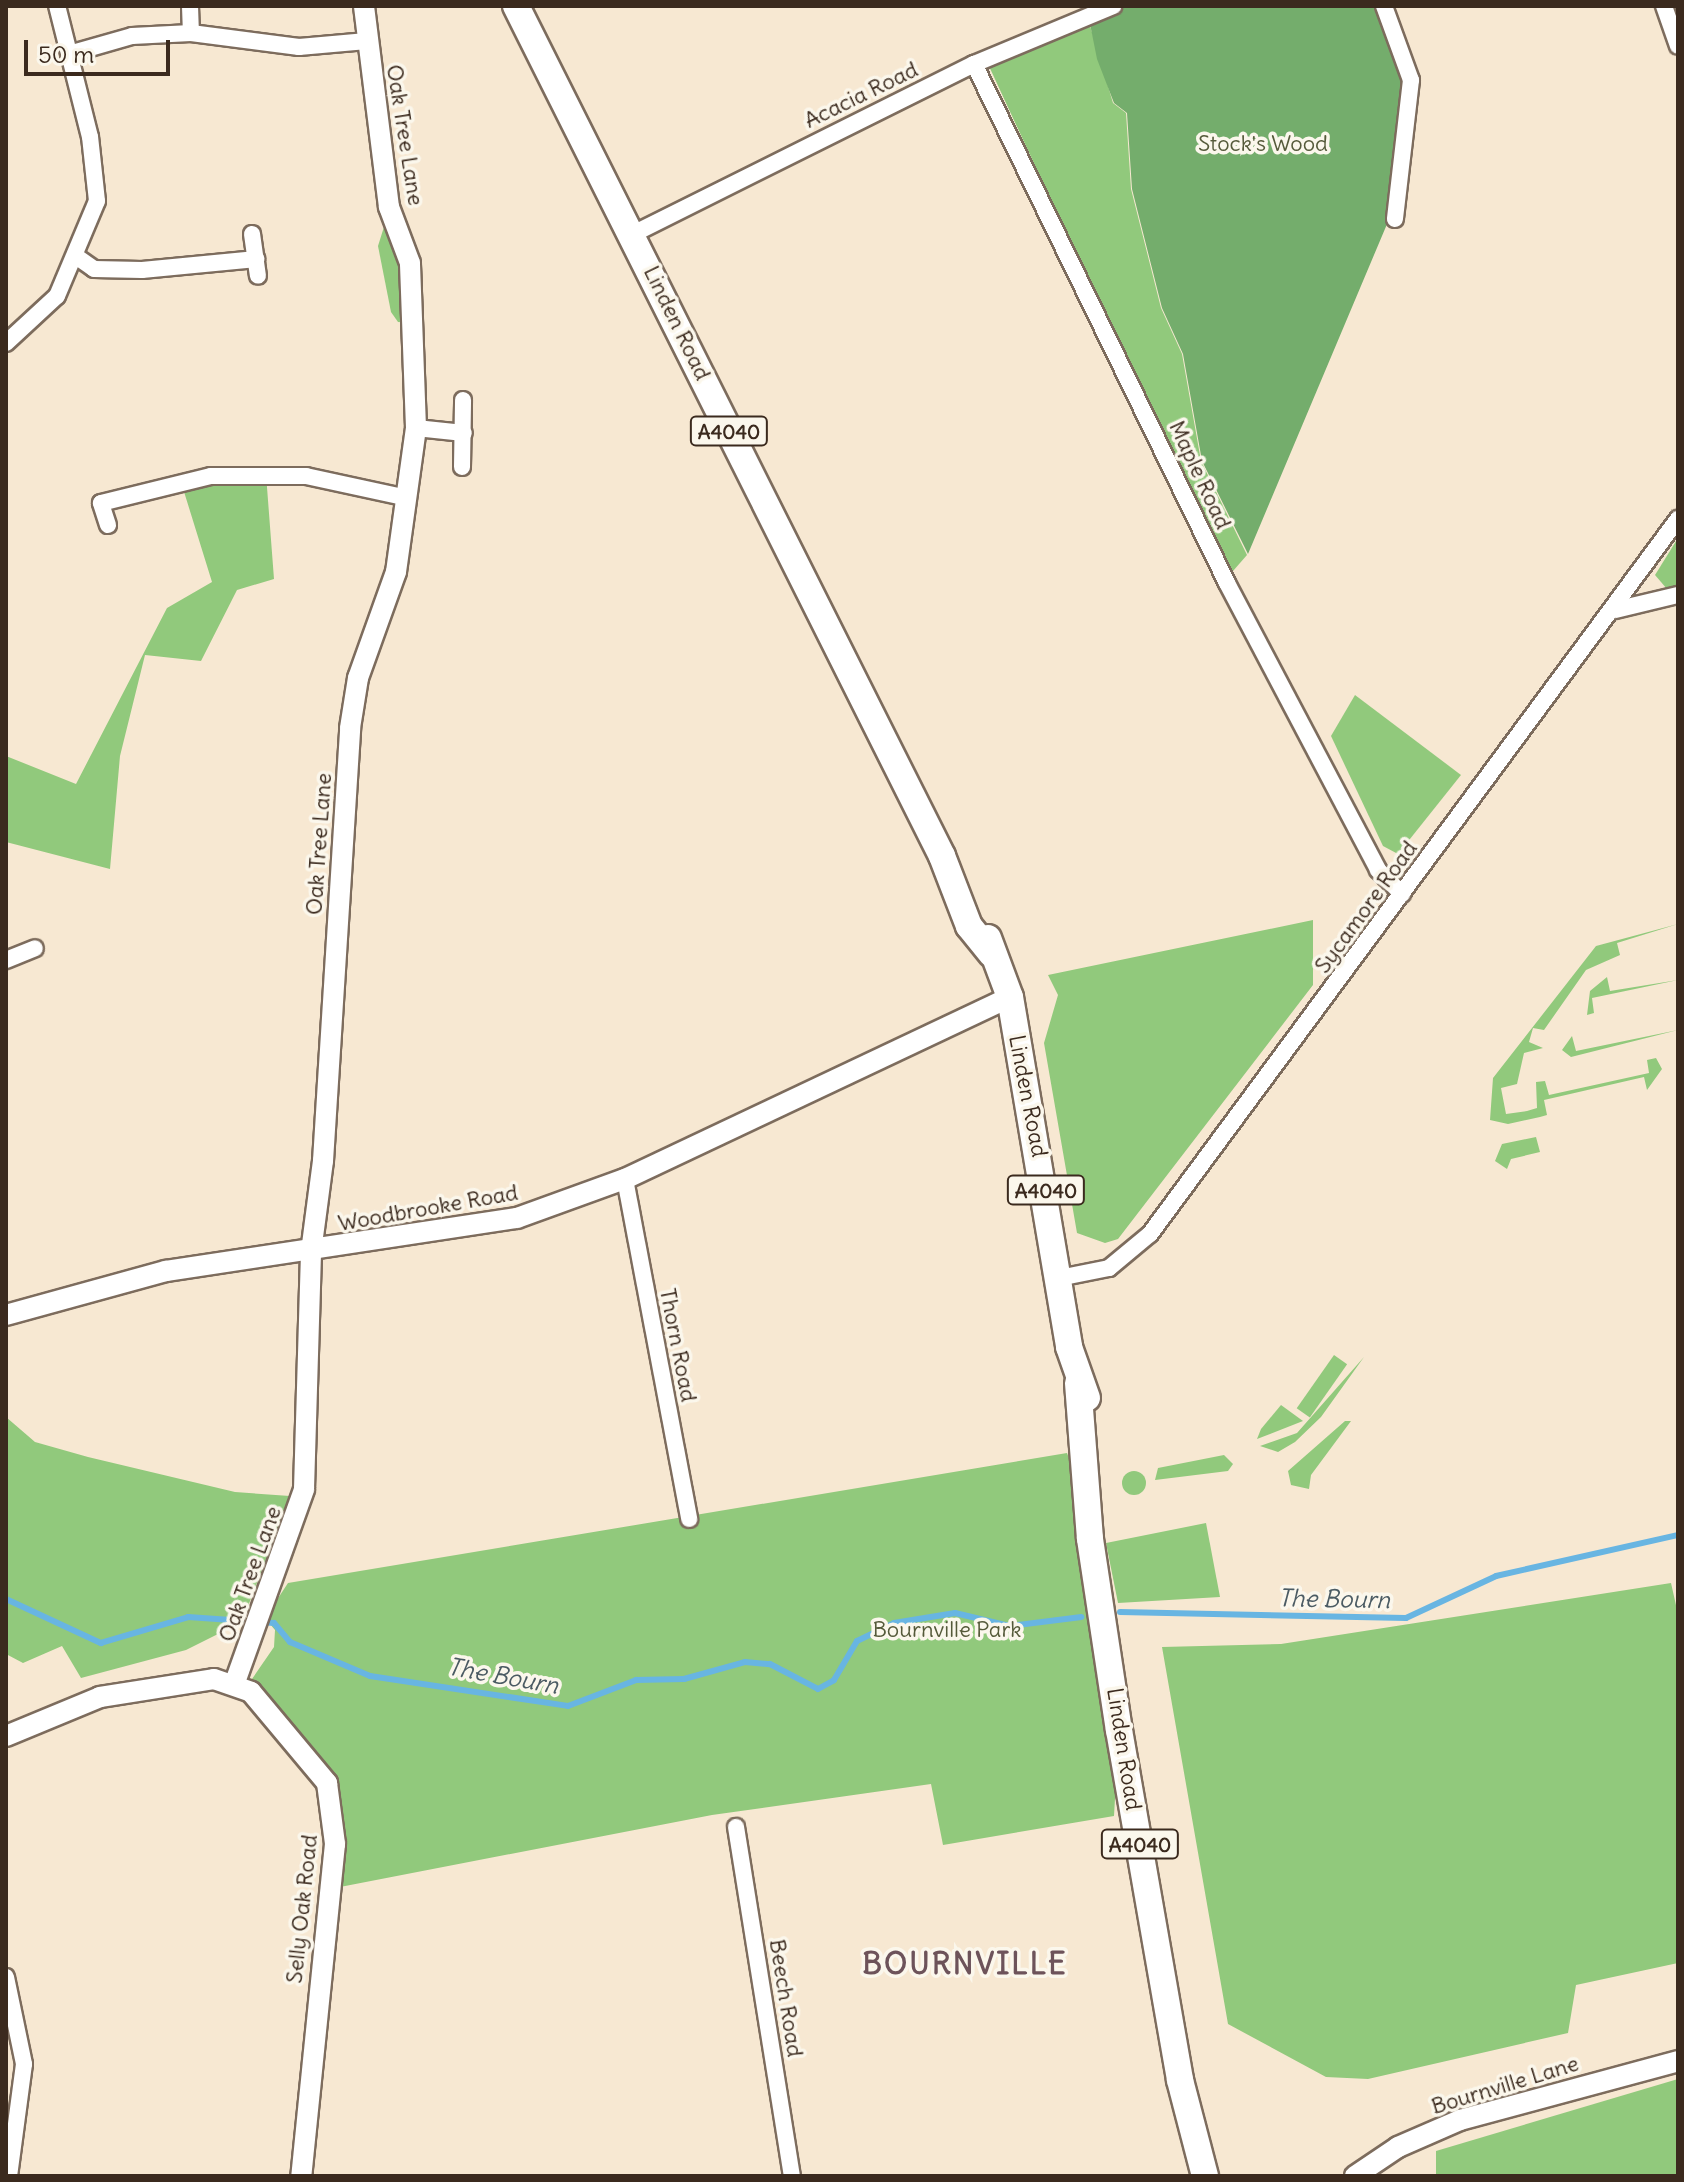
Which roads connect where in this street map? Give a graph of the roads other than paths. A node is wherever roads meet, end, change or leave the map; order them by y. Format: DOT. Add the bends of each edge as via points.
graph roads {
  1 [pos="57,6"];
  2 [pos="190,6"];
  3 [pos="364,6"];
  4 [pos="516,6"];
  5 [pos="1113,6"];
  6 [pos="1384,6"];
  7 [pos="1664,6"];
  8 [pos="191,33"];
  9 [pos="367,41"];
  10 [pos="1678,46"];
  11 [pos="69,54"];
  12 [pos="974,64"];
  13 [pos="1395,219"];
  14 [pos="252,234"];
  15 [pos="633,234"];
  16 [pos="77,257"];
  17 [pos="256,259"];
  18 [pos="258,276"];
  19 [pos="6,343"];
  20 [pos="463,400"];
  21 [pos="416,428"];
  22 [pos="464,433"];
  23 [pos="462,467"];
  24 [pos="408,498"];
  25 [pos="1678,519"];
  26 [pos="108,525"];
  27 [pos="1678,595"];
  28 [pos="1615,610"];
  29 [pos="1402,894"];
  30 [pos="35,948"];
  31 [pos="6,960"];
  32 [pos="1010,997"];
  33 [pos="625,1179"];
  34 [pos="311,1252"];
  35 [pos="1059,1278"];
  36 [pos="6,1315"];
  37 [pos="689,1519"];
  38 [pos="234,1685"];
  39 [pos="6,1736"];
  40 [pos="736,1827"];
  41 [pos="6,1977"];
  42 [pos="1678,2061"];
  43 [pos="9,2176"];
  44 [pos="301,2176"];
  45 [pos="792,2176"];
  46 [pos="1205,2176"];
  47 [pos="1355,2176"];
  1 -- 11 [label="street"];
  2 -- 8 [label="street"];
  3 -- 9 [label="street, Oak Tree Lane"];
  4 -- 15 [label="highway, Linden Road / A4040"];
  5 -- 12 [label="street, Acacia Road"];
  6 -- 13 [label="street" via="1411,80"];
  7 -- 10 [label="street"];
  8 -- 9 [label="street" via="249,46"];
  8 -- 11 [label="street" via="132,36"];
  9 -- 21 [label="street, Oak Tree Lane" via="389,207 410,263"];
  11 -- 16 [label="street" via="97,201"];
  12 -- 15 [label="street, Acacia Road"];
  12 -- 29 [label="street, Maple Road" via="1227,583 1378,870"];
  14 -- 17 [label="street"];
  15 -- 32 [label="highway, Linden Road / A4040" via="942,856 982,916"];
  16 -- 17 [label="street" via="94,269 142,270"];
  16 -- 19 [label="street" via="57,296"];
  17 -- 18 [label="street"];
  20 -- 22 [label="street"];
  21 -- 22 [label="street"];
  21 -- 24 [label="street, Oak Tree Lane"];
  22 -- 23 [label="street"];
  24 -- 26 [label="street" via="266,474 211,476 97,496"];
  24 -- 34 [label="street, Oak Tree Lane" via="388,604 358,678 350,728 323,1161"];
  25 -- 28 [label="street, Sycamore Road"];
  27 -- 28 [label="street"];
  28 -- 29 [label="street, Sycamore Road"];
  29 -- 35 [label="street, Sycamore Road" via="1130,1257"];
  30 -- 31 [label="street"];
  32 -- 33 [label="street, Woodbrooke Road"];
  32 -- 35 [label="highway, Linden Road / A4040"];
  33 -- 34 [label="street, Woodbrooke Road" via="517,1218"];
  33 -- 37 [label="street, Thorn Road"];
  34 -- 36 [label="street, Woodbrooke Road" via="166,1271"];
  34 -- 38 [label="street, Oak Tree Lane" via="304,1489"];
  35 -- 46 [label="highway, Linden Road / A4040" via="1078,1383 1088,1509 1180,2080"];
  38 -- 39 [label="street" via="194,1678 151,1684"];
  38 -- 44 [label="street, Selly Oak Road" via="256,1697 327,1783 335,1822"];
  40 -- 45 [label="street, Beech Road"];
  41 -- 43 [label="street" via="24,2064"];
  42 -- 47 [label="street, Bournville Lane" via="1460,2120"];
}
